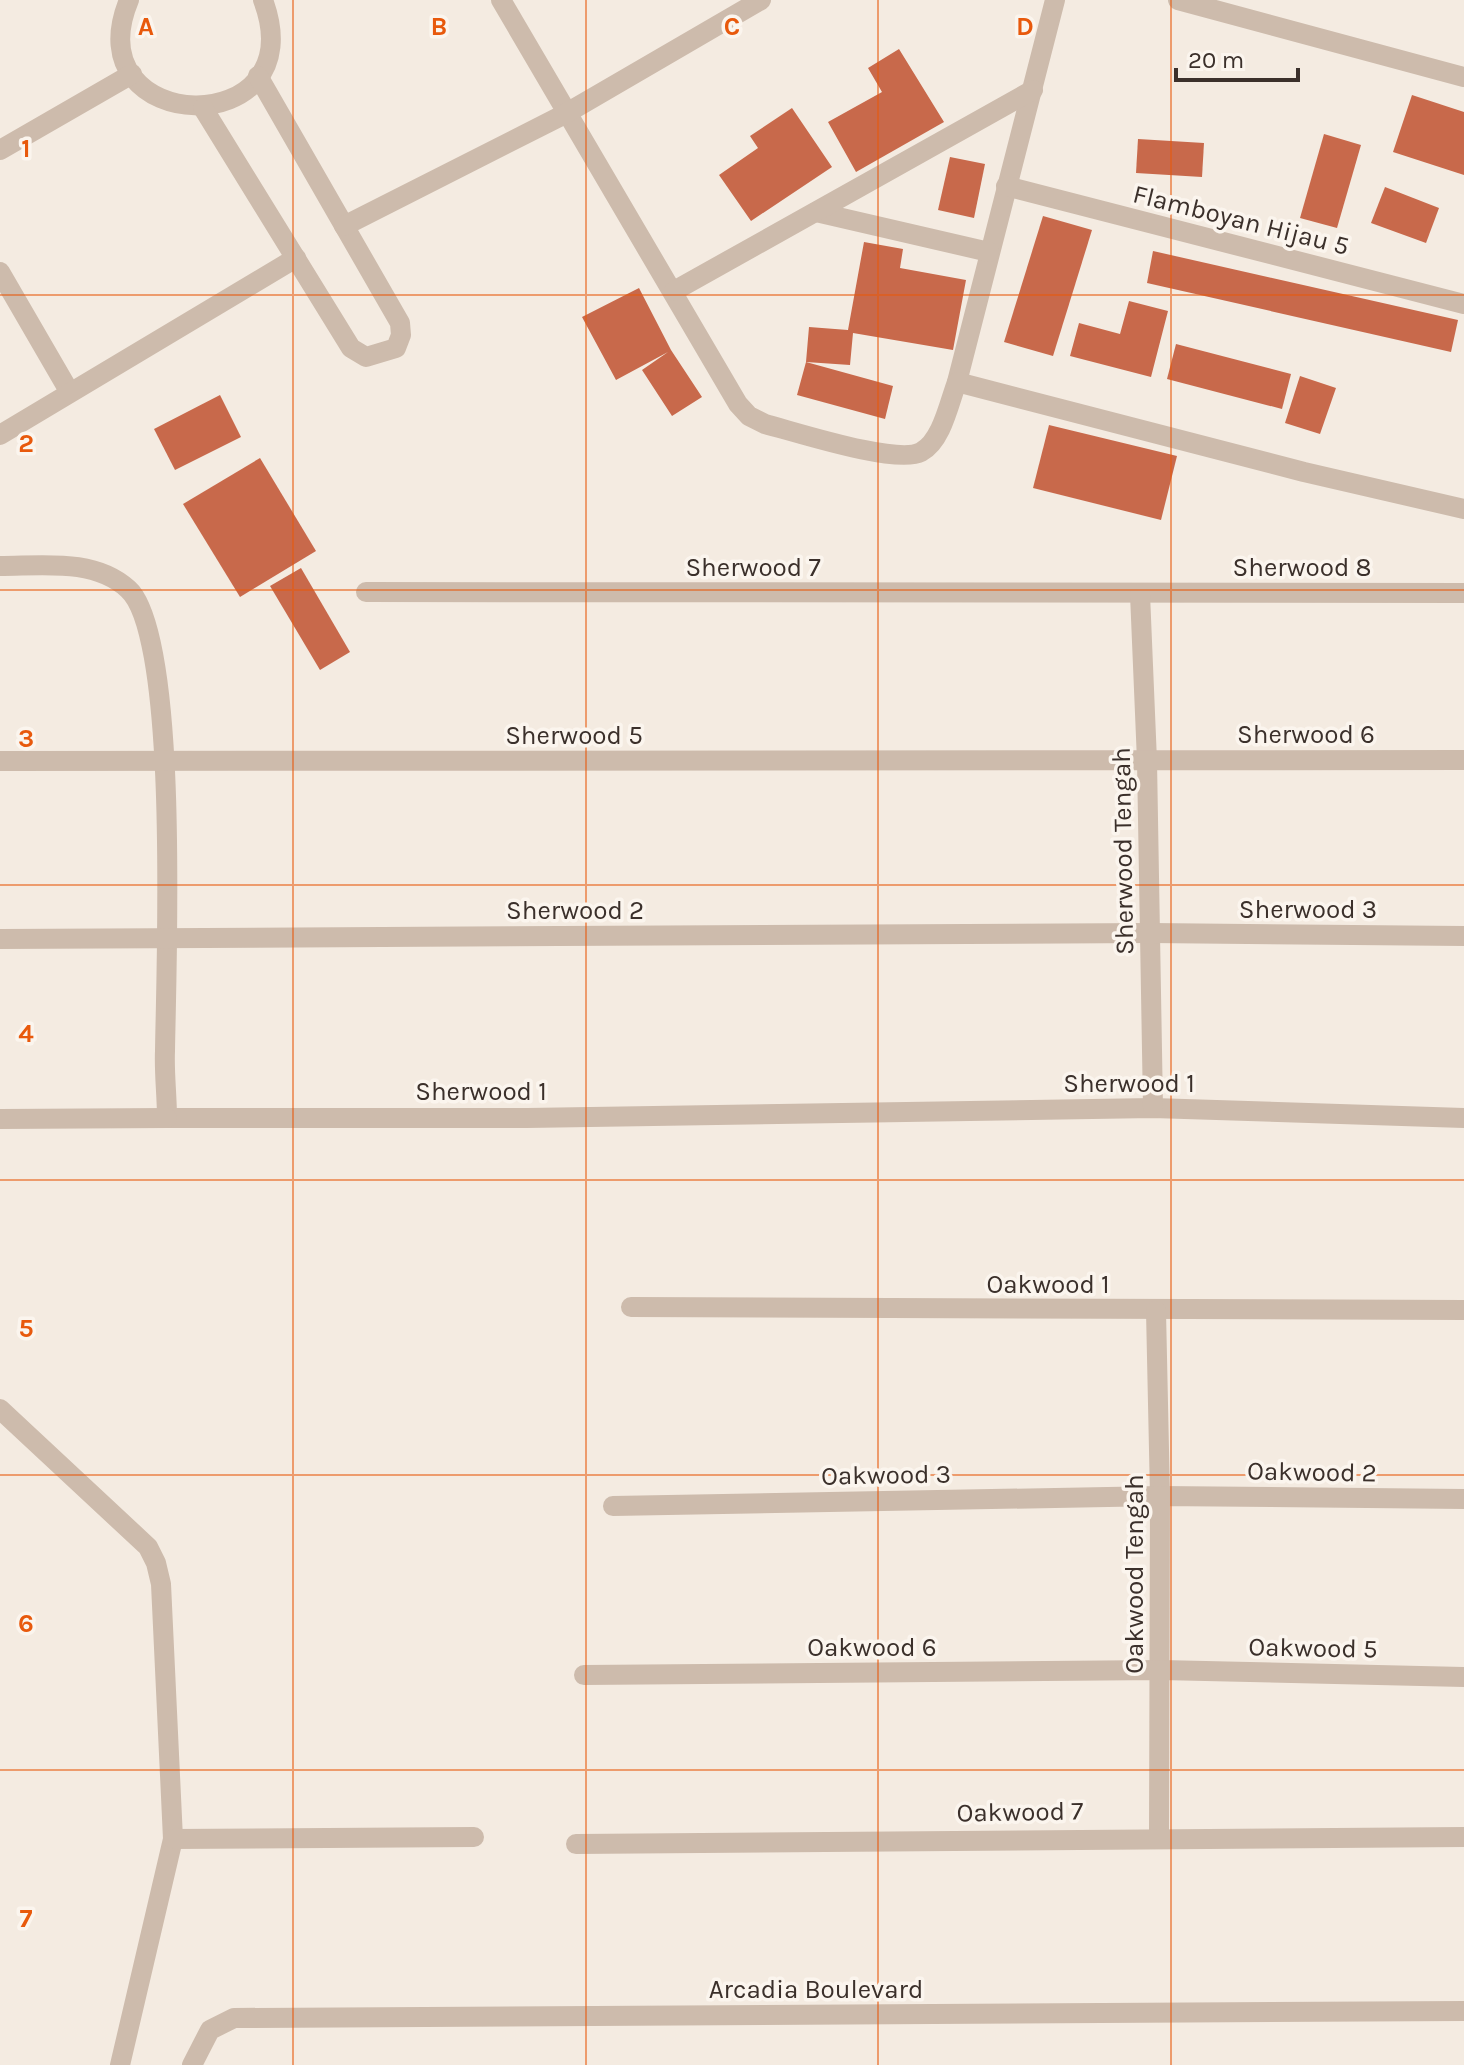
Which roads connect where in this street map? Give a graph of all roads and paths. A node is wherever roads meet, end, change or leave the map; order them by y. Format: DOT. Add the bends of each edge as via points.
graph roads {
  1 [pos="129,0"];
  2 [pos="263,0"];
  3 [pos="501,0"];
  4 [pos="761,0"];
  5 [pos="1055,0"];
  6 [pos="1178,0"];
  7 [pos="132,74"];
  8 [pos="258,76"];
  9 [pos="1464,77"];
  10 [pos="1033,90"];
  11 [pos="203,108"];
  12 [pos="565,114"];
  13 [pos="0,150"];
  14 [pos="1006,186"];
  15 [pos="816,212"];
  16 [pos="344,226"];
  17 [pos="989,252"];
  18 [pos="296,258"];
  19 [pos="0,272"];
  20 [pos="674,291"];
  21 [pos="1464,304"];
  22 [pos="957,382"];
  23 [pos="69,391"];
  24 [pos="0,435"];
  25 [pos="1464,509"];
  26 [pos="0,566"];
  27 [pos="366,592"];
  28 [pos="1464,593"];
  29 [pos="1140,594"];
  30 [pos="1464,760"];
  31 [pos="0,761"];
  32 [pos="1147,761"];
  33 [pos="165,762"];
  34 [pos="1151,933"];
  35 [pos="1464,936"];
  36 [pos="169,937"];
  37 [pos="0,939"];
  38 [pos="1153,1108"];
  39 [pos="167,1118"];
  40 [pos="1464,1118"];
  41 [pos="0,1119"];
  42 [pos="631,1307"];
  43 [pos="1464,1310"];
  44 [pos="1156,1311"];
  45 [pos="0,1409"];
  46 [pos="1160,1496"];
  47 [pos="1464,1499"];
  48 [pos="613,1506"];
  49 [pos="1161,1670"];
  50 [pos="584,1675"];
  51 [pos="1464,1677"];
  52 [pos="474,1837"];
  53 [pos="1159,1837"];
  54 [pos="1464,1837"];
  55 [pos="173,1839"];
  56 [pos="576,1844"];
  57 [pos="1464,2011"];
  58 [pos="120,2065"];
  59 [pos="192,2065"];
  1 -- 7 [label="street" via="121,47"];
  2 -- 8 [label="street" via="270,49"];
  3 -- 12 [label="street"];
  4 -- 12 [label="street"];
  5 -- 10 [label="street"];
  6 -- 9 [label="street"];
  7 -- 11 [label="street" via="151,94 176,106"];
  7 -- 13 [label="street"];
  8 -- 11 [label="street" via="234,98"];
  8 -- 16 [label="street"];
  10 -- 14 [label="street"];
  10 -- 15 [label="street"];
  11 -- 18 [label="street"];
  12 -- 16 [label="street"];
  12 -- 20 [label="street"];
  14 -- 17 [label="street"];
  14 -- 21 [label="street, Flamboyan Hijau 5"];
  15 -- 17 [label="street"];
  15 -- 20 [label="street"];
  16 -- 18 [label="street" via="400,323 396,348 358,354"];
  17 -- 22 [label="street"];
  18 -- 23 [label="street"];
  19 -- 23 [label="street"];
  20 -- 22 [label="street" via="738,404 765,424 899,458 921,452 936,437"];
  22 -- 25 [label="street"];
  23 -- 24 [label="street"];
  26 -- 33 [label="street" via="77,566 108,575 130,590 149,626"];
  27 -- 29 [label="street, Sherwood 7"];
  28 -- 29 [label="street, Sherwood 8"];
  29 -- 32 [label="street, Sherwood Tengah"];
  30 -- 32 [label="street, Sherwood 6"];
  31 -- 33 [label="street, Sherwood 5"];
  32 -- 33 [label="street, Sherwood 5"];
  32 -- 34 [label="street, Sherwood Tengah"];
  33 -- 36 [label="street"];
  34 -- 35 [label="street, Sherwood 3"];
  34 -- 36 [label="street, Sherwood 2"];
  34 -- 38 [label="street, Sherwood Tengah"];
  36 -- 37 [label="street, Sherwood 2"];
  36 -- 39 [label="street"];
  38 -- 39 [label="street, Sherwood 1"];
  38 -- 40 [label="street, Sherwood 1"];
  39 -- 41 [label="street, Sherwood 1"];
  42 -- 44 [label="street, Oakwood 1"];
  43 -- 44 [label="street, Oakwood 1"];
  44 -- 46 [label="street, Oakwood Tengah"];
  45 -- 55 [label="street" via="148,1547 156,1563"];
  46 -- 47 [label="street, Oakwood 2"];
  46 -- 48 [label="street, Oakwood 3"];
  46 -- 49 [label="street, Oakwood Tengah"];
  49 -- 50 [label="street, Oakwood 6"];
  49 -- 51 [label="street, Oakwood 5"];
  49 -- 53 [label="street, Oakwood Tengah"];
  52 -- 55 [label="street"];
  53 -- 54 [label="street, Oakwood 7"];
  53 -- 56 [label="street, Oakwood 7"];
  55 -- 58 [label="street"];
  57 -- 59 [label="street, Arcadia Boulevard" via="234,2018 210,2030"];
}
